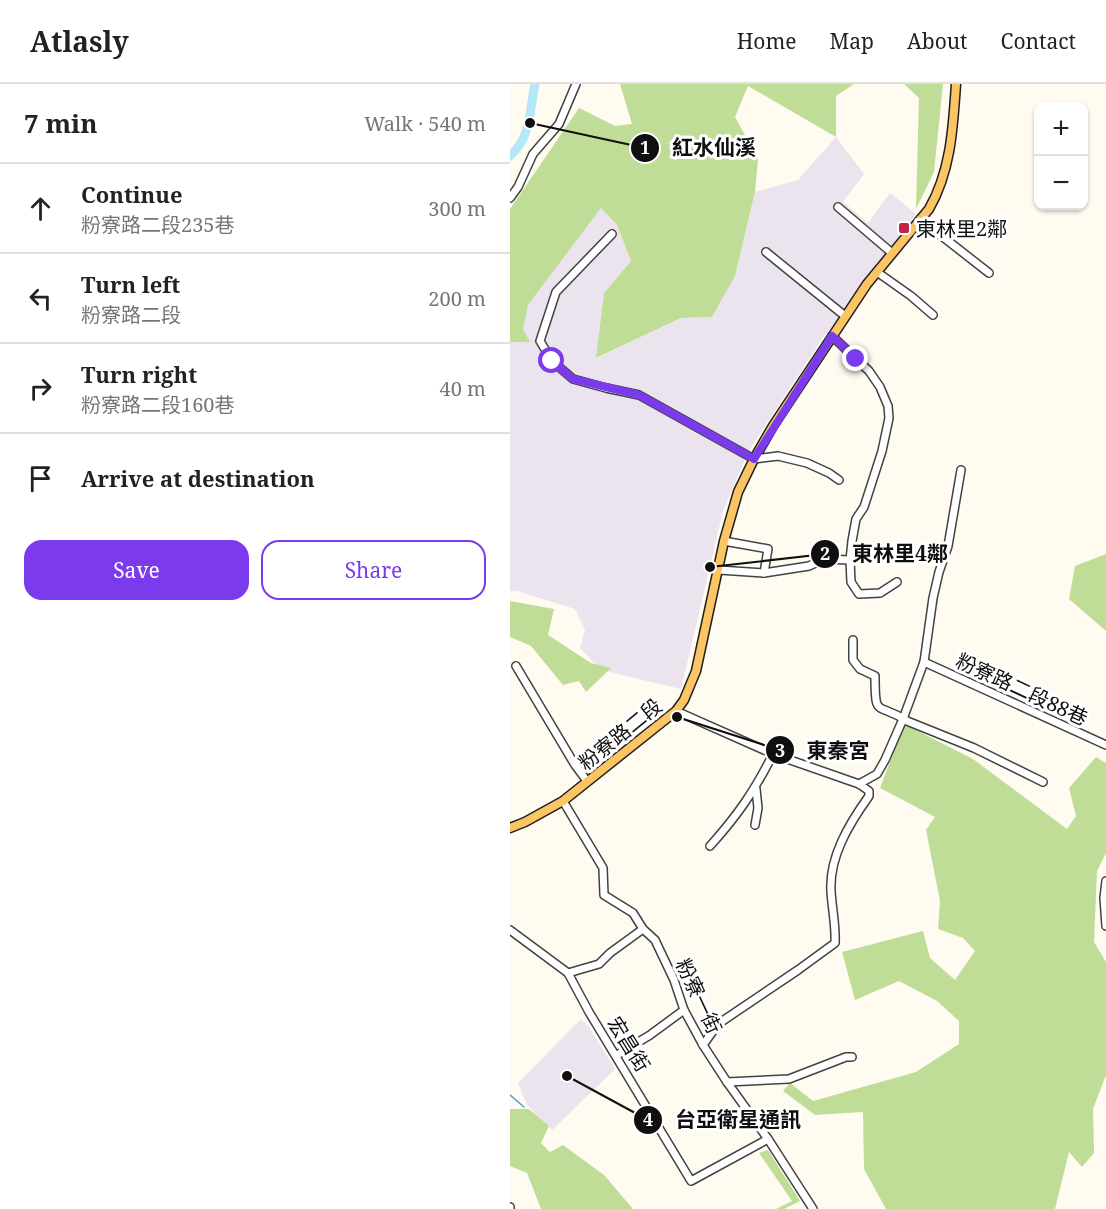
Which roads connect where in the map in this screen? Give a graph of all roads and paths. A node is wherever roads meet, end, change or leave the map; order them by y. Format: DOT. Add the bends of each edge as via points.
graph roads {
  1 [pos="576,84"];
  2 [pos="956,84"];
  3 [pos="510,198"];
  4 [pos="838,207"];
  5 [pos="920,219"];
  6 [pos="612,234"];
  7 [pos="766,252"];
  8 [pos="892,253"];
  9 [pos="877,272"];
  10 [pos="989,273"];
  11 [pos="933,315"];
  12 [pos="845,316"];
  13 [pos="832,336"];
  14 [pos="754,459"];
  15 [pos="961,470"];
  16 [pos="839,480"];
  17 [pos="724,541"];
  18 [pos="850,560"];
  19 [pos="719,570"];
  20 [pos="764,573"];
  21 [pos="897,582"];
  22 [pos="853,640"];
  23 [pos="924,662"];
  24 [pos="516,666"];
  25 [pos="676,711"];
  26 [pos="903,719"];
  27 [pos="1106,745"];
  28 [pos="773,754"];
  29 [pos="587,781"];
  30 [pos="1043,782"];
  31 [pos="859,784"];
  32 [pos="756,789"];
  33 [pos="563,801"];
  34 [pos="755,825"];
  35 [pos="510,828"];
  36 [pos="710,846"];
  37 [pos="1106,881"];
  38 [pos="1106,926"];
  39 [pos="643,929"];
  40 [pos="510,930"];
  41 [pos="568,973"];
  42 [pos="684,1010"];
  43 [pos="703,1045"];
  44 [pos="617,1056"];
  45 [pos="852,1057"];
  46 [pos="727,1082"];
  47 [pos="768,1139"];
  48 [pos="813,1209"];
  1 -- 3 [label="street" via="559,124 532,154"];
  2 -- 5 [label="main road, 粉寮路二段" via="946,168 936,198"];
  4 -- 8 [label="street"];
  5 -- 8 [label="main road, 粉寮路二段"];
  5 -- 10 [label="street"];
  6 -- 14 [label="street" via="556,292 540,341 552,361 573,379 639,395"];
  7 -- 12 [label="street"];
  8 -- 9 [label="main road, 粉寮路二段"];
  9 -- 11 [label="street"];
  9 -- 12 [label="main road, 粉寮路二段"];
  12 -- 13 [label="main road, 粉寮路二段"];
  13 -- 14 [label="main road, 粉寮路二段"];
  13 -- 18 [label="street" via="869,371 888,406 882,451 864,507 856,519"];
  14 -- 16 [label="street" via="778,456 807,463"];
  14 -- 17 [label="main road, 粉寮路二段" via="738,492"];
  15 -- 23 [label="street"];
  17 -- 19 [label="main road, 粉寮路二段"];
  17 -- 20 [label="street" via="768,549"];
  18 -- 20 [label="street" via="824,559 795,570"];
  18 -- 21 [label="street" via="851,582 859,594 880,593"];
  19 -- 20 [label="street"];
  19 -- 25 [label="main road, 粉寮路二段" via="696,671"];
  22 -- 26 [label="street" via="852,660 875,676 875,703 879,709"];
  23 -- 26 [label="street"];
  23 -- 27 [label="street, 粉寮路二段88巷"];
  24 -- 29 [label="street"];
  25 -- 28 [label="street"];
  25 -- 29 [label="main road, 粉寮路二段"];
  26 -- 30 [label="street"];
  26 -- 31 [label="street" via="877,774"];
  28 -- 31 [label="street"];
  28 -- 32 [label="street"];
  29 -- 33 [label="main road, 粉寮路二段"];
  31 -- 43 [label="street" via="869,791 868,796 836,852 832,876 834,943 718,1024"];
  32 -- 34 [label="street"];
  32 -- 36 [label="street"];
  33 -- 35 [label="main road, 粉寮路二段"];
  33 -- 39 [label="street, 粉寮一街" via="603,868 604,895 633,912"];
  37 -- 38 [label="street"];
  39 -- 41 [label="street" via="600,964"];
  39 -- 42 [label="street, 粉寮一街" via="655,940"];
  40 -- 41 [label="street, 宏昌街"];
  41 -- 44 [label="street, 宏昌街"];
  42 -- 43 [label="street, 粉寮一街"];
  42 -- 44 [label="street"];
  43 -- 46 [label="street, 粉寮一街"];
  44 -- 47 [label="street, 宏昌街" via="692,1181"];
  45 -- 46 [label="street" via="789,1079"];
  46 -- 47 [label="street, 粉寮一街"];
  47 -- 48 [label="street, 粉寮一街"];
}
